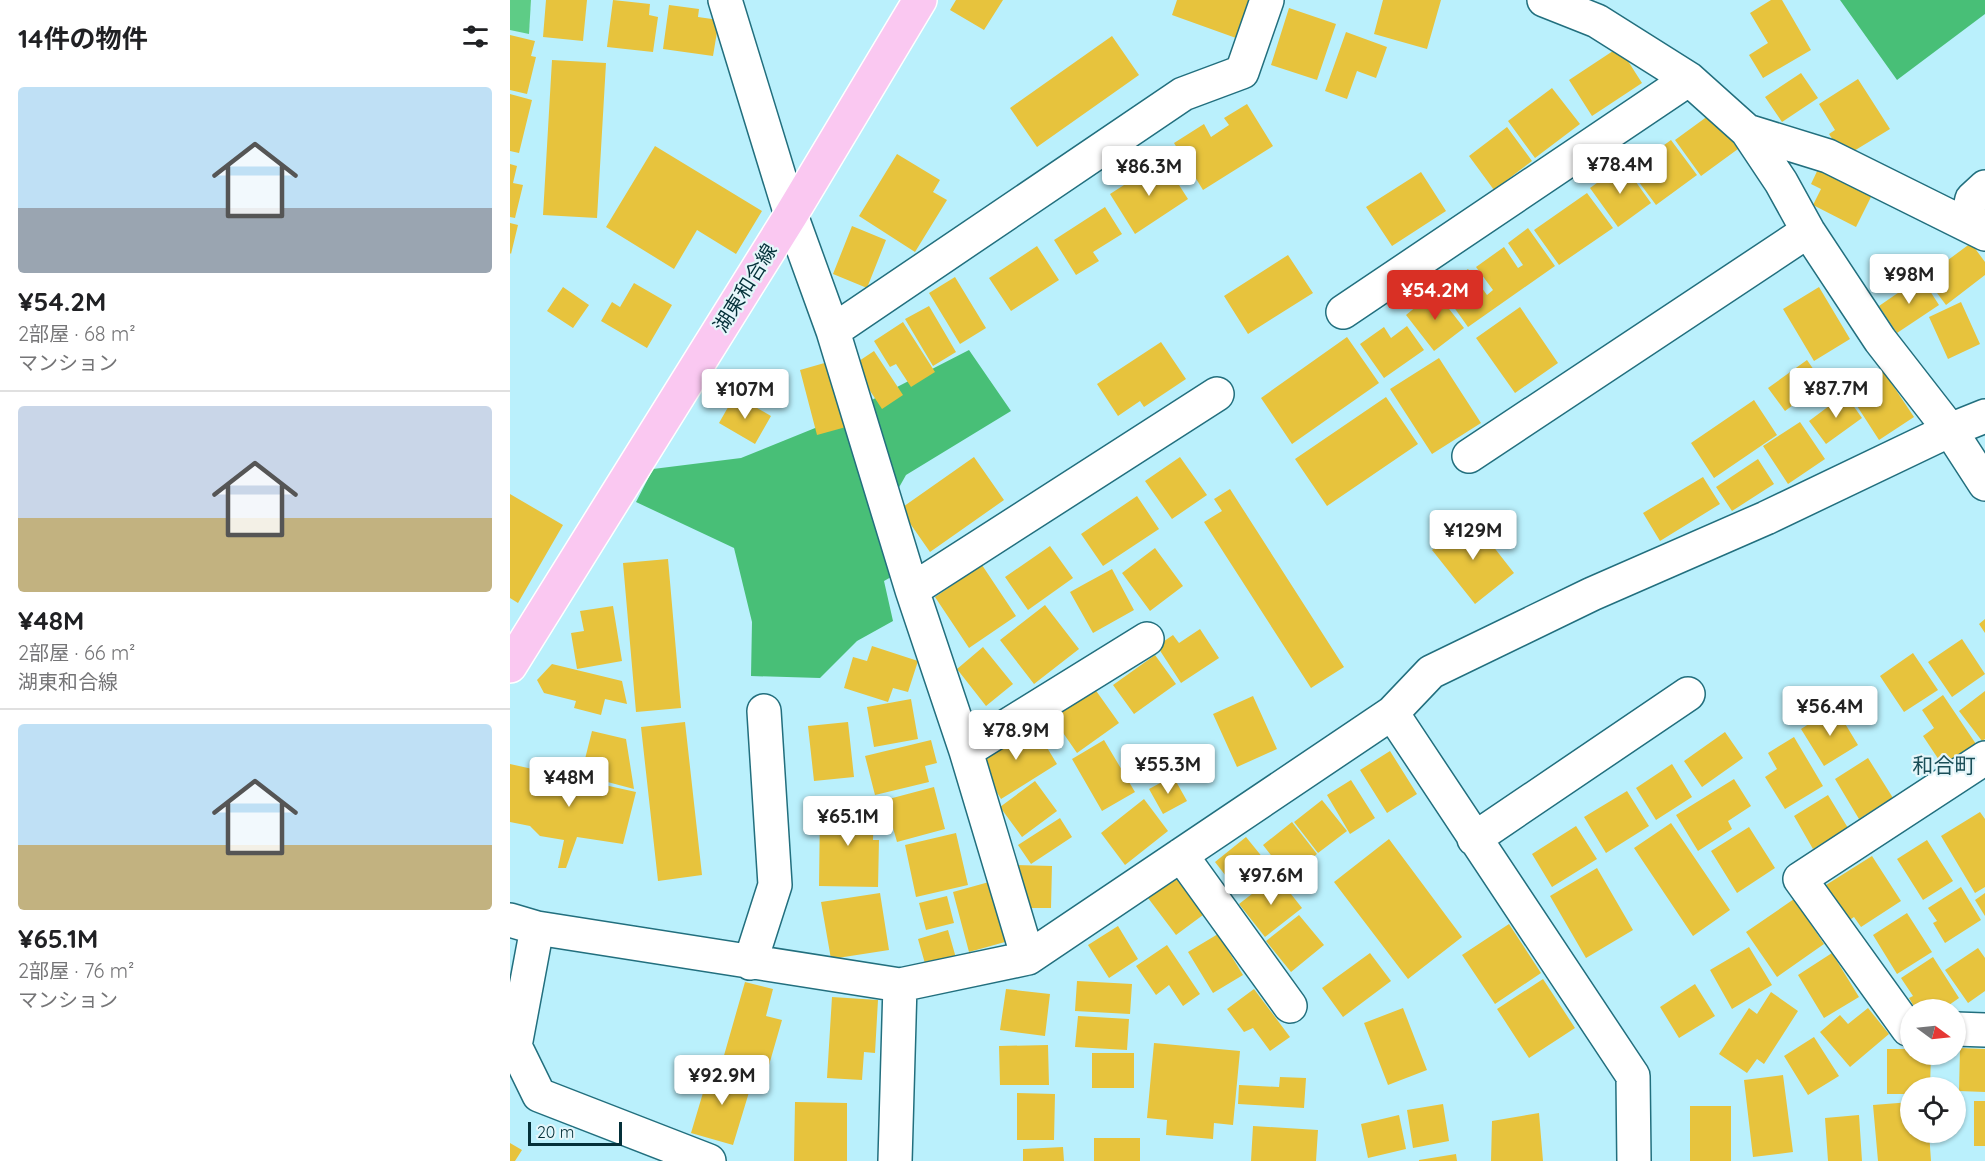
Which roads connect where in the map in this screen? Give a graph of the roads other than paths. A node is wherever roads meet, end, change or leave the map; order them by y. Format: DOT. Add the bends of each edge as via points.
graph roads {
  1 [pos="724,0"];
  2 [pos="920,0"];
  3 [pos="1267,0"];
  4 [pos="1544,0"];
  5 [pos="1689,79"];
  6 [pos="1747,131"];
  7 [pos="1985,187"];
  8 [pos="791,215"];
  9 [pos="1975,229"];
  10 [pos="1808,231"];
  11 [pos="1342,312"];
  12 [pos="833,331"];
  13 [pos="1217,394"];
  14 [pos="1985,416"];
  15 [pos="1950,430"];
  16 [pos="1469,456"];
  17 [pos="1985,484"];
  18 [pos="912,590"];
  19 [pos="1147,639"];
  20 [pos="510,666"];
  21 [pos="1688,694"];
  22 [pos="764,711"];
  23 [pos="1392,712"];
  24 [pos="966,751"];
  25 [pos="1985,758"];
  26 [pos="1474,838"];
  27 [pos="1181,855"];
  28 [pos="523,924"];
  29 [pos="1028,958"];
  30 [pos="750,963"];
  31 [pos="900,985"];
  32 [pos="1290,1006"];
  33 [pos="1900,1018"];
  34 [pos="1966,1029"];
  35 [pos="1985,1030"];
  36 [pos="710,1161"];
  37 [pos="895,1161"];
  38 [pos="1634,1161"];
  1 -- 8 [label="street"];
  2 -- 8 [label="main road, 湖東和合線"];
  3 -- 12 [label="street" via="1242,72 1183,94"];
  4 -- 5 [label="street" via="1597,21"];
  5 -- 6 [label="street"];
  5 -- 11 [label="street"];
  6 -- 9 [label="street" via="1828,156"];
  6 -- 10 [label="street"];
  7 -- 9 [label="street" via="1972,200"];
  8 -- 12 [label="street"];
  8 -- 20 [label="main road, 湖東和合線"];
  10 -- 15 [label="street" via="1880,340"];
  10 -- 16 [label="street"];
  12 -- 18 [label="street"];
  13 -- 18 [label="street"];
  14 -- 15 [label="street"];
  15 -- 17 [label="street"];
  15 -- 23 [label="street" via="1431,672"];
  18 -- 24 [label="street"];
  19 -- 24 [label="street"];
  21 -- 26 [label="street"];
  22 -- 30 [label="street" via="775,885"];
  23 -- 26 [label="street"];
  23 -- 27 [label="street"];
  24 -- 29 [label="street"];
  25 -- 33 [label="street" via="1800,879"];
  26 -- 38 [label="street" via="1633,1076"];
  27 -- 29 [label="street"];
  27 -- 32 [label="street"];
  28 -- 30 [label="street"];
  28 -- 36 [label="street" via="515,1046 539,1095"];
  29 -- 31 [label="street"];
  30 -- 31 [label="street" via="792,966"];
  31 -- 37 [label="street"];
  34 -- 35 [label="street"];
}
